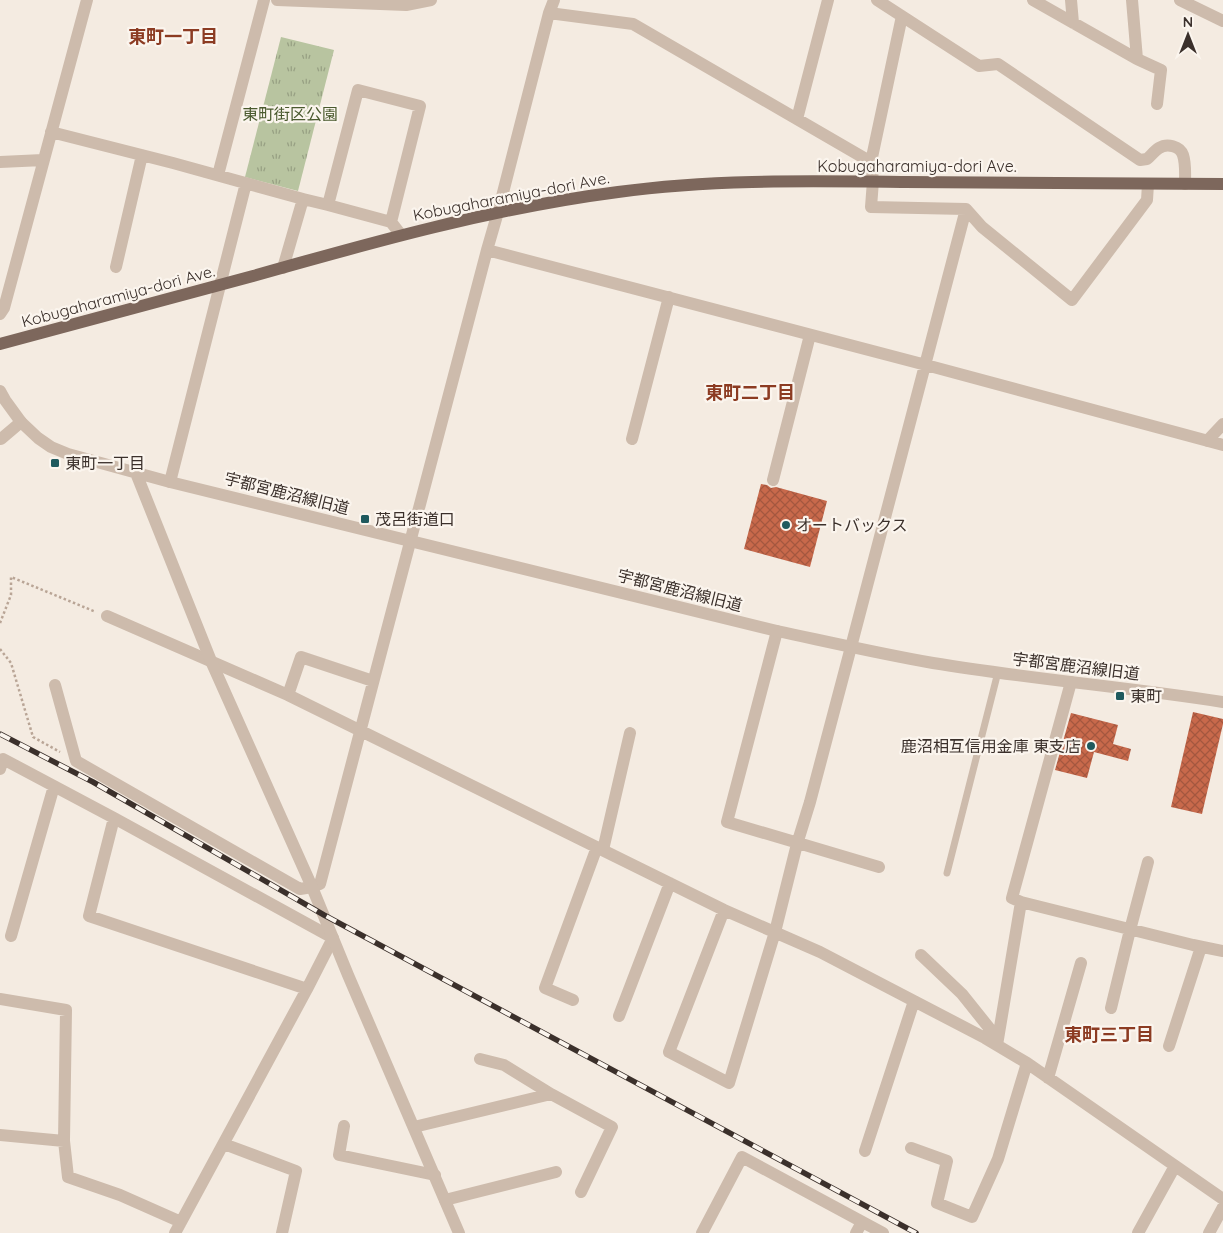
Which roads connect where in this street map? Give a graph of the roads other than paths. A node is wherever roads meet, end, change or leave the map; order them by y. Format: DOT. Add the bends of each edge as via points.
graph roads {
  1 [pos="87,0"];
  2 [pos="264,0"];
  3 [pos="277,0"];
  4 [pos="431,0"];
  5 [pos="554,0"];
  6 [pos="828,0"];
  7 [pos="877,0"];
  8 [pos="1033,0"];
  9 [pos="1071,0"];
  10 [pos="1133,0"];
  11 [pos="1180,0"];
  12 [pos="405,3"];
  13 [pos="548,13"];
  14 [pos="902,16"];
  15 [pos="1223,21"];
  16 [pos="1073,23"];
  17 [pos="1137,59"];
  18 [pos="1156,104"];
  19 [pos="797,119"];
  20 [pos="51,132"];
  21 [pos="142,155"];
  22 [pos="43,160"];
  23 [pos="0,162"];
  24 [pos="871,162"];
  25 [pos="218,175"];
  26 [pos="872,182"];
  27 [pos="246,184"];
  28 [pos="1148,184"];
  29 [pos="1185,184"];
  30 [pos="1223,184"];
  31 [pos="302,199"];
  32 [pos="328,205"];
  33 [pos="966,209"];
  34 [pos="498,212"];
  35 [pos="391,222"];
  36 [pos="401,235"];
  37 [pos="487,250"];
  38 [pos="116,267"];
  39 [pos="283,268"];
  40 [pos="220,285"];
  41 [pos="669,298"];
  42 [pos="0,314"];
  43 [pos="810,334"];
  44 [pos="0,344"];
  45 [pos="926,365"];
  46 [pos="0,391"];
  47 [pos="21,422"];
  48 [pos="1223,424"];
  49 [pos="0,439"];
  50 [pos="632,439"];
  51 [pos="1207,440"];
  52 [pos="1223,445"];
  53 [pos="136,473"];
  54 [pos="773,480"];
  55 [pos="170,482"];
  56 [pos="411,541"];
  57 [pos="107,616"];
  58 [pos="777,631"];
  59 [pos="852,647"];
  60 [pos="211,661"];
  61 [pos="998,672"];
  62 [pos="372,682"];
  63 [pos="1071,682"];
  64 [pos="55,685"];
  65 [pos="288,695"];
  66 [pos="1223,702"];
  67 [pos="361,730"];
  68 [pos="630,734"];
  69 [pos="0,769"];
  70 [pos="54,786"];
  71 [pos="114,818"];
  72 [pos="797,844"];
  73 [pos="600,849"];
  74 [pos="1148,862"];
  75 [pos="879,867"];
  76 [pos="947,873"];
  77 [pos="670,883"];
  78 [pos="312,887"];
  79 [pos="1021,902"];
  80 [pos="724,910"];
  81 [pos="1130,930"];
  82 [pos="775,932"];
  83 [pos="11,936"];
  84 [pos="333,938"];
  85 [pos="1201,947"];
  86 [pos="1223,952"];
  87 [pos="921,956"];
  88 [pos="1081,963"];
  89 [pos="307,989"];
  90 [pos="0,999"];
  91 [pos="573,1000"];
  92 [pos="914,1001"];
  93 [pos="1111,1008"];
  94 [pos="620,1016"];
  95 [pos="998,1042"];
  96 [pos="1169,1046"];
  97 [pos="480,1059"];
  98 [pos="1027,1063"];
  99 [pos="1048,1078"];
  100 [pos="551,1094"];
  101 [pos="344,1126"];
  102 [pos="414,1127"];
  103 [pos="0,1135"];
  104 [pos="64,1141"];
  105 [pos="224,1144"];
  106 [pos="911,1148"];
  107 [pos="865,1151"];
  108 [pos="1175,1166"];
  109 [pos="556,1172"];
  110 [pos="435,1175"];
  111 [pos="582,1192"];
  112 [pos="1223,1199"];
  113 [pos="445,1200"];
  114 [pos="1223,1207"];
  115 [pos="859,1227"];
  116 [pos="178,1230"];
  117 [pos="282,1233"];
  118 [pos="459,1233"];
  119 [pos="702,1233"];
  120 [pos="883,1233"];
  121 [pos="1138,1233"];
  122 [pos="1209,1233"];
  1 -- 20 [label="street"];
  2 -- 25 [label="street"];
  3 -- 12 [label="street"];
  4 -- 12 [label="street"];
  5 -- 13 [label="street"];
  6 -- 19 [label="street"];
  7 -- 14 [label="street"];
  8 -- 16 [label="street"];
  9 -- 16 [label="street"];
  10 -- 17 [label="street"];
  11 -- 15 [label="street"];
  13 -- 19 [label="street" via="633,24"];
  13 -- 34 [label="street"];
  14 -- 24 [label="street"];
  14 -- 29 [label="street" via="979,66 998,64 1140,160 1147,159 1157,148 1165,145 1180,150"];
  16 -- 17 [label="street"];
  17 -- 18 [label="street" via="1161,70"];
  19 -- 24 [label="street"];
  20 -- 21 [label="street"];
  20 -- 22 [label="street"];
  21 -- 25 [label="street"];
  21 -- 38 [label="street"];
  22 -- 23 [label="street"];
  22 -- 42 [label="street"];
  24 -- 26 [label="street"];
  25 -- 27 [label="street"];
  26 -- 28 [label="main road, Kobugaharamiya-dori Ave."];
  26 -- 33 [label="street" via="871,207"];
  26 -- 34 [label="main road, Kobugaharamiya-dori Ave." via="674,185 563,199"];
  27 -- 31 [label="street"];
  27 -- 40 [label="street"];
  28 -- 29 [label="main road, Kobugaharamiya-dori Ave."];
  28 -- 33 [label="street" via="1147,200 1072,300 982,227"];
  29 -- 30 [label="main road, Kobugaharamiya-dori Ave."];
  31 -- 32 [label="street"];
  31 -- 39 [label="street"];
  32 -- 35 [label="street"];
  32 -- 35 [label="street" via="358,90 420,106"];
  33 -- 45 [label="street"];
  34 -- 36 [label="main road, Kobugaharamiya-dori Ave."];
  34 -- 37 [label="street"];
  35 -- 36 [label="street"];
  36 -- 39 [label="main road, Kobugaharamiya-dori Ave."];
  37 -- 41 [label="street"];
  37 -- 56 [label="street"];
  39 -- 40 [label="main road, Kobugaharamiya-dori Ave."];
  40 -- 44 [label="main road, Kobugaharamiya-dori Ave."];
  40 -- 55 [label="street"];
  41 -- 43 [label="street"];
  41 -- 50 [label="street"];
  43 -- 45 [label="street"];
  43 -- 54 [label="street"];
  45 -- 51 [label="street"];
  45 -- 59 [label="street"];
  46 -- 47 [label="street, 宇都宮鹿沼線旧道"];
  47 -- 49 [label="street"];
  47 -- 53 [label="street, 宇都宮鹿沼線旧道" via="51,447"];
  48 -- 51 [label="street"];
  51 -- 52 [label="street"];
  53 -- 55 [label="street, 宇都宮鹿沼線旧道"];
  53 -- 60 [label="street"];
  55 -- 56 [label="street, 宇都宮鹿沼線旧道"];
  56 -- 58 [label="street, 宇都宮鹿沼線旧道"];
  56 -- 62 [label="street"];
  57 -- 60 [label="street"];
  58 -- 59 [label="street, 宇都宮鹿沼線旧道"];
  58 -- 72 [label="street" via="727,822"];
  59 -- 61 [label="street, 宇都宮鹿沼線旧道"];
  59 -- 72 [label="street"];
  60 -- 65 [label="street"];
  60 -- 78 [label="street"];
  61 -- 63 [label="street, 宇都宮鹿沼線旧道"];
  61 -- 76 [label="lane"];
  62 -- 65 [label="street" via="301,657"];
  62 -- 67 [label="street"];
  63 -- 66 [label="street, 宇都宮鹿沼線旧道"];
  63 -- 79 [label="street" via="1012,898"];
  64 -- 78 [label="street" via="76,761 300,888"];
  65 -- 67 [label="street"];
  67 -- 73 [label="street"];
  67 -- 78 [label="street" via="320,884"];
  68 -- 73 [label="street"];
  69 -- 70 [label="street" via="3,759"];
  70 -- 71 [label="street"];
  70 -- 83 [label="street"];
  71 -- 84 [label="street"];
  71 -- 89 [label="street" via="88,916"];
  72 -- 75 [label="street"];
  72 -- 82 [label="street"];
  73 -- 77 [label="street"];
  73 -- 91 [label="street" via="545,988"];
  74 -- 81 [label="street"];
  77 -- 80 [label="street"];
  77 -- 94 [label="street"];
  78 -- 84 [label="street"];
  79 -- 81 [label="street"];
  79 -- 95 [label="street"];
  80 -- 82 [label="street"];
  80 -- 82 [label="street" via="669,1052 729,1083"];
  81 -- 85 [label="street"];
  81 -- 93 [label="street"];
  82 -- 92 [label="street"];
  84 -- 89 [label="street"];
  84 -- 102 [label="street"];
  85 -- 86 [label="street"];
  85 -- 96 [label="street"];
  87 -- 95 [label="street" via="962,994"];
  88 -- 99 [label="street"];
  89 -- 105 [label="street"];
  90 -- 104 [label="street" via="66,1010"];
  92 -- 95 [label="street"];
  92 -- 107 [label="street"];
  95 -- 98 [label="street"];
  97 -- 100 [label="street" via="504,1065"];
  98 -- 99 [label="street"];
  98 -- 106 [label="street" via="998,1159 972,1217 937,1203 947,1161"];
  99 -- 108 [label="street"];
  100 -- 102 [label="street"];
  100 -- 111 [label="street" via="612,1127"];
  101 -- 110 [label="street" via="339,1155"];
  102 -- 110 [label="street"];
  103 -- 104 [label="street"];
  104 -- 116 [label="street" via="68,1178 120,1195"];
  105 -- 116 [label="street"];
  105 -- 117 [label="street" via="296,1170"];
  108 -- 112 [label="street"];
  108 -- 121 [label="street"];
  109 -- 113 [label="street"];
  110 -- 113 [label="street"];
  113 -- 118 [label="street"];
  114 -- 122 [label="street"];
  115 -- 119 [label="street" via="742,1157"];
  115 -- 120 [label="street"];
}
